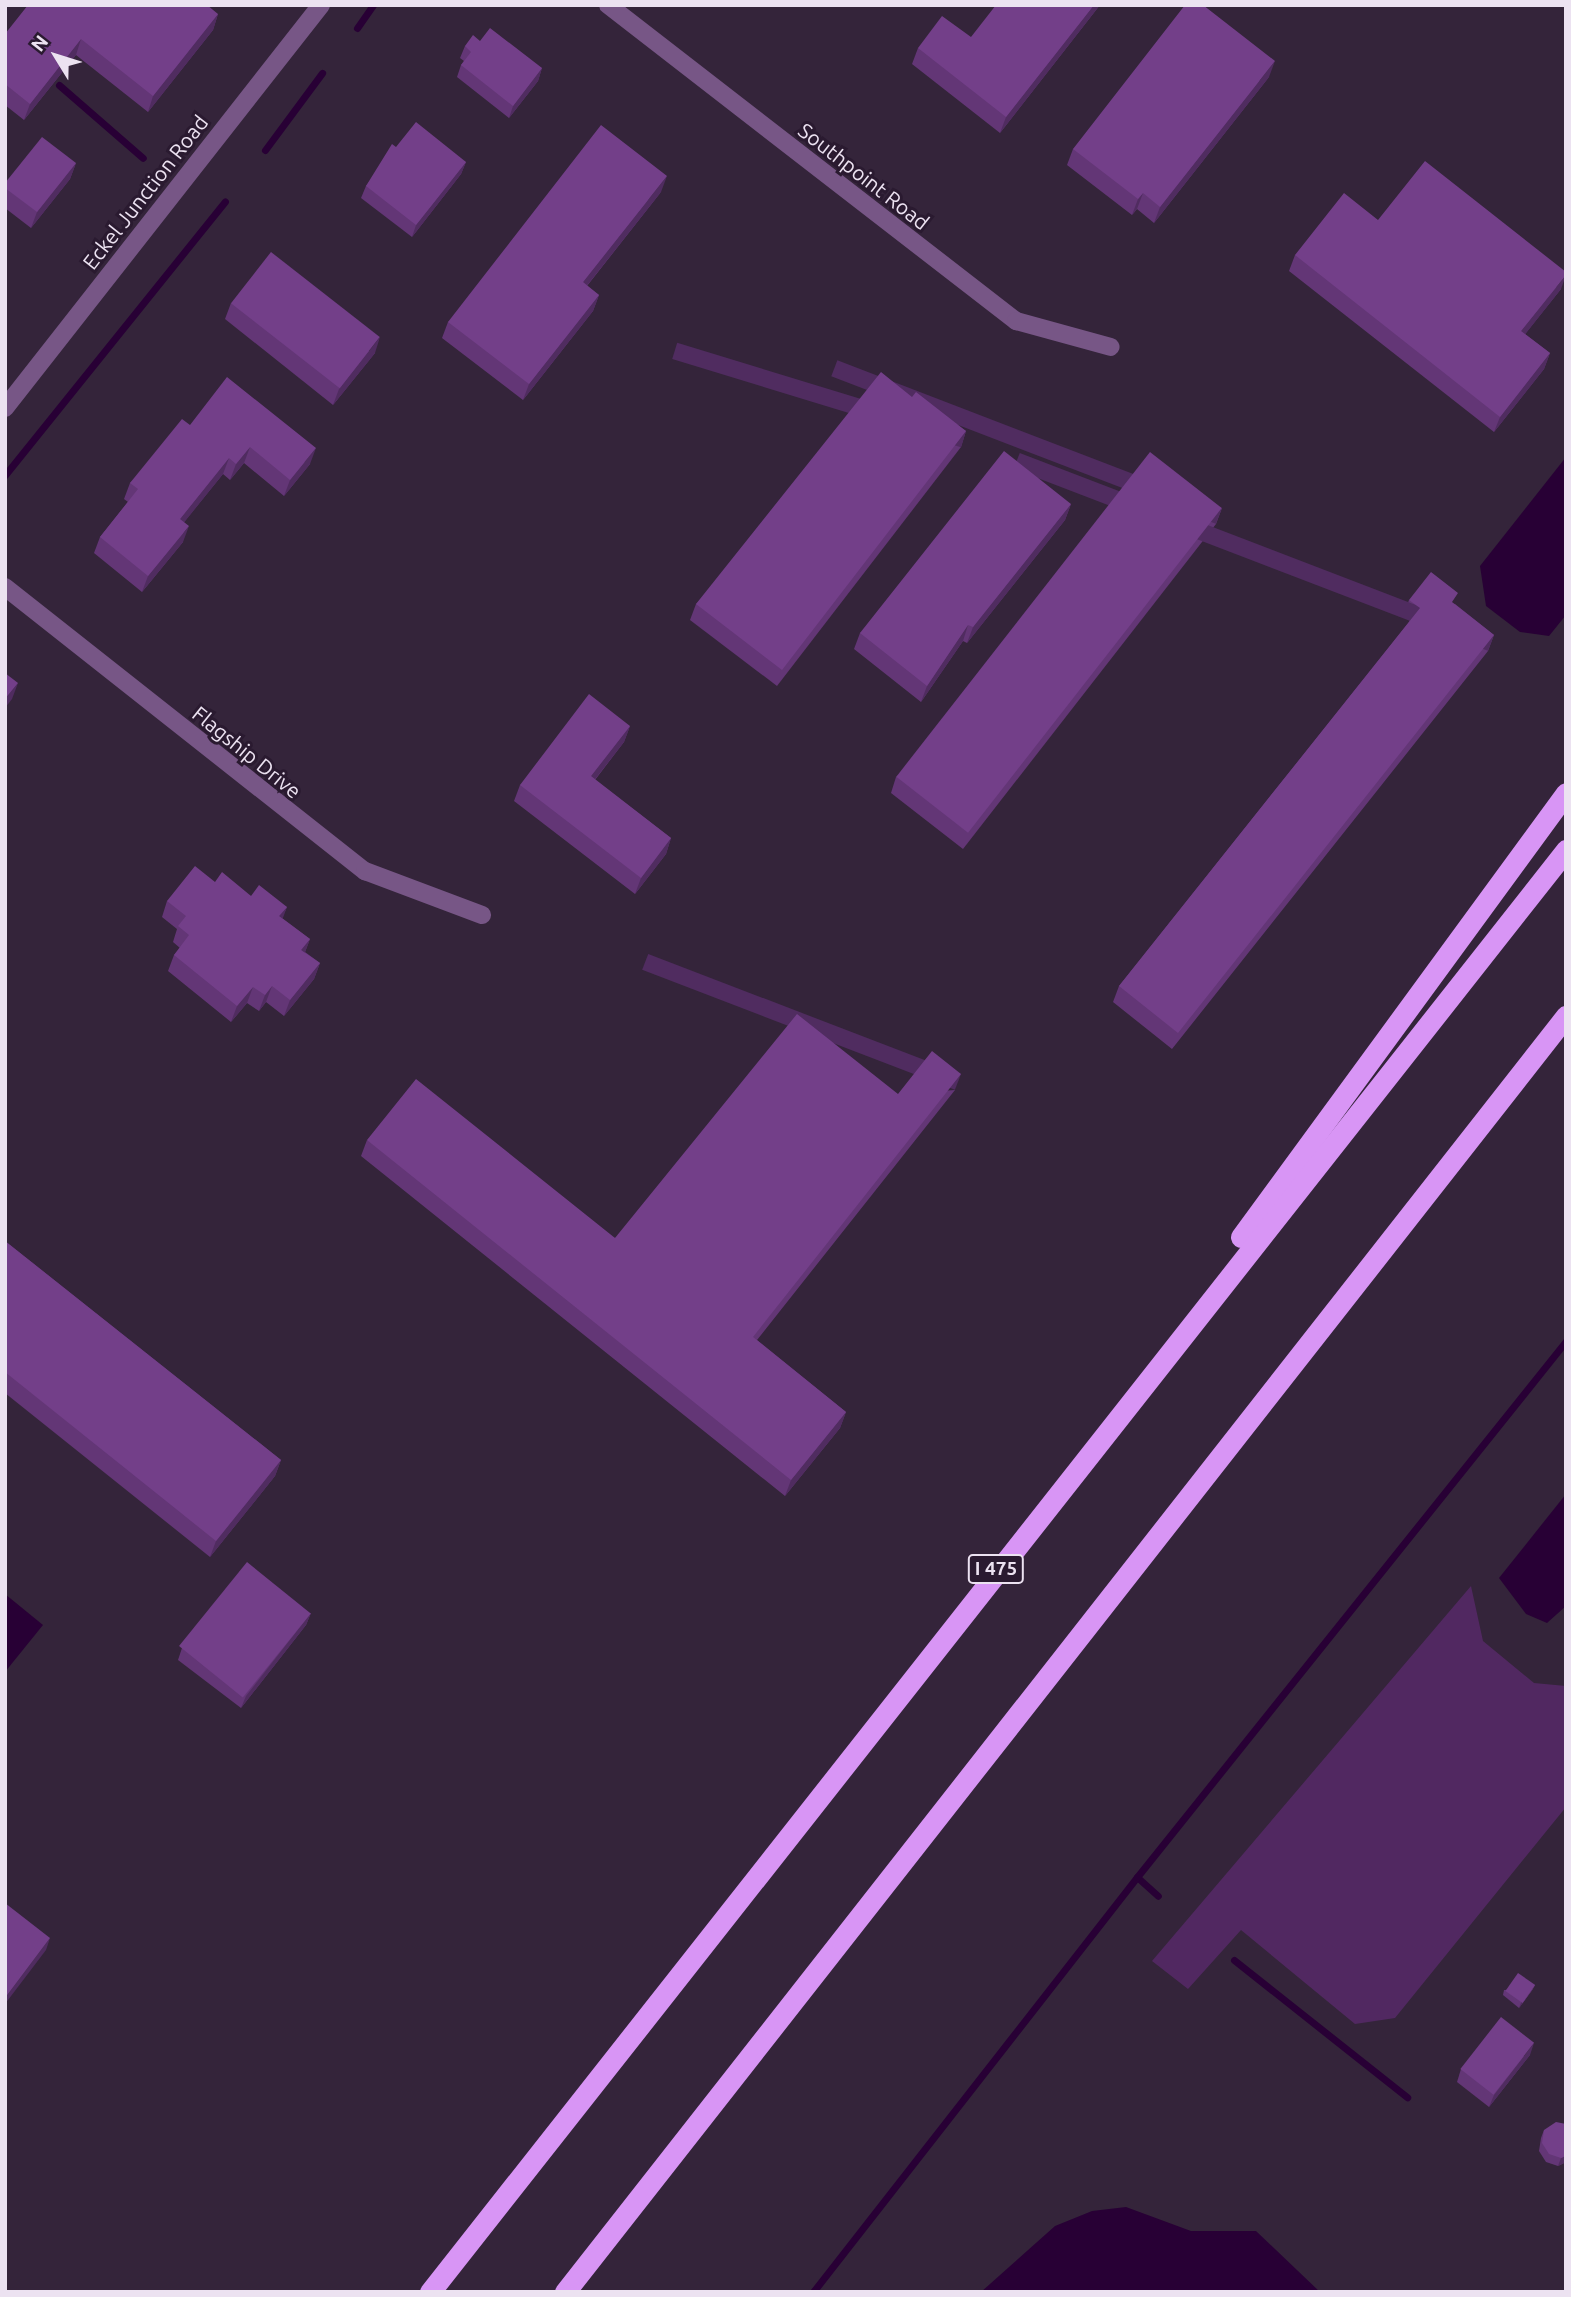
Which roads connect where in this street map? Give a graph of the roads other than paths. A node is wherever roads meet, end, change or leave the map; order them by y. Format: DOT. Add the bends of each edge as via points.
graph roads {
  1 [pos="321,5"];
  2 [pos="608,5"];
  3 [pos="1111,347"];
  4 [pos="5,408"];
  5 [pos="5,587"];
  6 [pos="1566,793"];
  7 [pos="1566,850"];
  8 [pos="482,915"];
  9 [pos="1566,1016"];
  10 [pos="1066,1480"];
  11 [pos="430,2292"];
  12 [pos="565,2292"];
  1 -- 4 [label="street, Eckel Junction Road"];
  2 -- 3 [label="street, Southpoint Road" via="1016,321"];
  5 -- 8 [label="street, Flagship Drive" via="365,871"];
  6 -- 10 [label="highway"];
  7 -- 10 [label="highway, I 475"];
  9 -- 12 [label="highway"];
  10 -- 11 [label="highway, I 475"];
}
